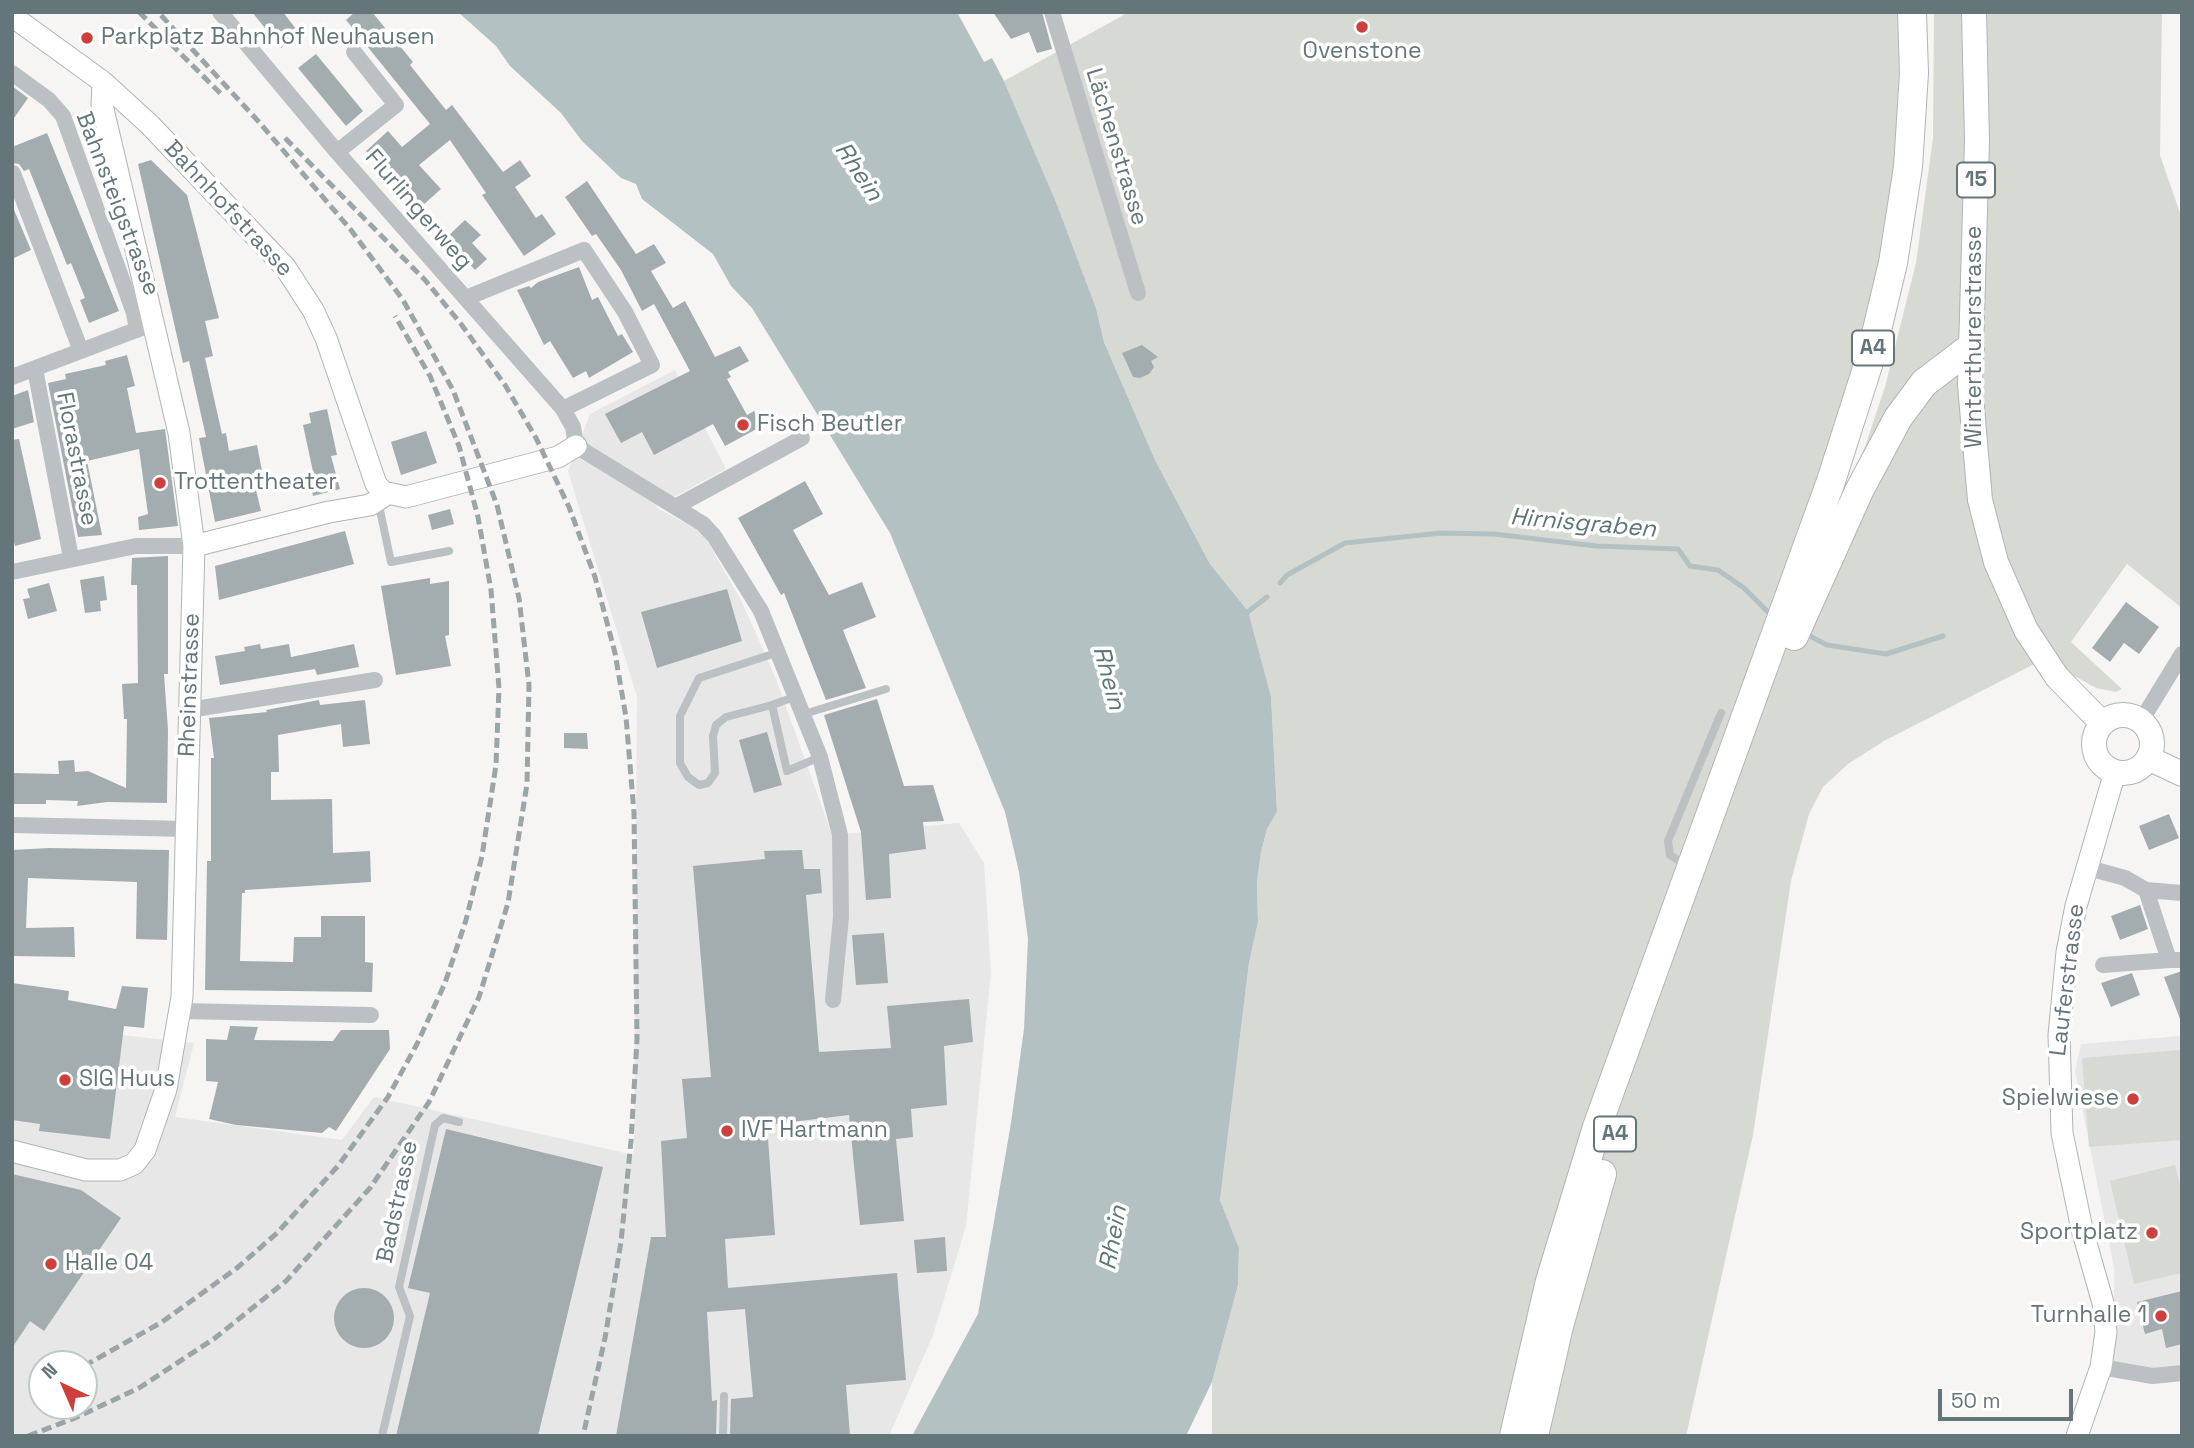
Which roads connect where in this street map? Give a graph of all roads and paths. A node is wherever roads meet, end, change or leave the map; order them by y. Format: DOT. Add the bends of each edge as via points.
graph roads {
  1 [pos="220,12"];
  2 [pos="1052,12"];
  3 [pos="1912,12"];
  4 [pos="1928,12"];
  5 [pos="1974,12"];
  6 [pos="12,16"];
  7 [pos="354,52"];
  8 [pos="12,73"];
  9 [pos="103,82"];
  10 [pos="337,152"];
  11 [pos="13,173"];
  12 [pos="1138,293"];
  13 [pos="466,299"];
  14 [pos="145,327"];
  15 [pos="1970,348"];
  16 [pos="81,351"];
  17 [pos="35,369"];
  18 [pos="12,377"];
  19 [pos="563,409"];
  20 [pos="802,438"];
  21 [pos="576,446"];
  22 [pos="382,498"];
  23 [pos="677,506"];
  24 [pos="194,546"];
  25 [pos="449,551"];
  26 [pos="71,558"];
  27 [pos="1815,564"];
  28 [pos="12,572"];
  29 [pos="779,652"];
  30 [pos="2182,654"];
  31 [pos="375,680"];
  32 [pos="1767,683"];
  33 [pos="886,689"];
  34 [pos="797,696"];
  35 [pos="772,705"];
  36 [pos="189,710"];
  37 [pos="1721,713"];
  38 [pos="804,714"];
  39 [pos="2141,721"];
  40 [pos="2102,723"];
  41 [pos="820,757"];
  42 [pos="2148,758"];
  43 [pos="2115,772"];
  44 [pos="2182,774"];
  45 [pos="12,825"];
  46 [pos="187,829"];
  47 [pos="1690,867"];
  48 [pos="2085,867"];
  49 [pos="2146,890"];
  50 [pos="2182,893"];
  51 [pos="2175,960"];
  52 [pos="2103,965"];
  53 [pos="833,1000"];
  54 [pos="180,1011"];
  55 [pos="371,1015"];
  56 [pos="459,1122"];
  57 [pos="12,1151"];
  58 [pos="2101,1367"];
  59 [pos="2182,1373"];
  60 [pos="724,1396"];
  61 [pos="382,1436"];
  62 [pos="723,1436"];
  63 [pos="1514,1436"];
  64 [pos="1534,1436"];
  65 [pos="2077,1436"];
  1 -- 10 [label="street, Flurlingerweg"];
  2 -- 12 [label="street, Lächenstrasse"];
  3 -- 27 [label="highway, A4" via="1911,130 1893,263"];
  4 -- 27 [label="highway, A4" via="1925,143 1906,273 1878,384"];
  5 -- 15 [label="main road, Winterthurerstrasse / 15" via="1977,140"];
  6 -- 9 [label="street, Bahnhofstrasse"];
  7 -- 10 [label="street, Flurlingerweg" via="396,106"];
  8 -- 14 [label="street, Bahnsteigstrasse" via="50,100 63,116 134,313"];
  9 -- 14 [label="street, Rheinstrasse" via="102,105"];
  9 -- 22 [label="street, Bahnhofstrasse" via="263,240 300,287 326,338"];
  10 -- 13 [label="street, Flurlingerweg"];
  11 -- 16 [label="street"];
  13 -- 19 [label="street, Flurlingerweg"];
  13 -- 19 [label="street, Flurlingerweg" via="584,250 625,312 652,365"];
  14 -- 16 [label="street"];
  14 -- 24 [label="street, Rheinstrasse" via="179,433"];
  15 -- 27 [label="highway" via="1924,383 1901,413"];
  15 -- 40 [label="main road, Winterthurerstrasse / 15" via="1973,449 1986,527 2009,596 2038,650"];
  16 -- 17 [label="street"];
  17 -- 18 [label="street"];
  17 -- 26 [label="street, Florastrasse"];
  19 -- 21 [label="street, Flurlingerweg"];
  20 -- 23 [label="street"];
  21 -- 22 [label="street" via="558,457 406,497"];
  21 -- 23 [label="street"];
  22 -- 24 [label="street"];
  22 -- 25 [label="lane" via="391,562"];
  23 -- 29 [label="street" via="714,536 761,611"];
  24 -- 26 [label="street" via="136,546"];
  24 -- 36 [label="street, Rheinstrasse"];
  26 -- 28 [label="street"];
  27 -- 32 [label="highway, A4"];
  27 -- 32 [label="highway, A4" via="1794,636"];
  29 -- 34 [label="street"];
  29 -- 35 [label="lane" via="699,678 680,716 680,763 688,777 699,785 708,783 715,773 716,725"];
  30 -- 39 [label="street"];
  31 -- 36 [label="street"];
  32 -- 47 [label="highway, A4"];
  32 -- 64 [label="highway, A4" via="1602,1172"];
  33 -- 38 [label="lane"];
  34 -- 35 [label="lane"];
  34 -- 38 [label="street"];
  35 -- 41 [label="lane" via="787,771"];
  36 -- 46 [label="street, Rheinstrasse"];
  37 -- 47 [label="lane" via="1668,841 1674,860"];
  38 -- 41 [label="street"];
  39 -- 40 [label="main road" via="2123,715"];
  39 -- 42 [label="main road" via="2151,739"];
  40 -- 43 [label="main road" via="2095,735 2095,753"];
  41 -- 53 [label="street" via="840,835 841,917"];
  42 -- 43 [label="main road" via="2131,772"];
  42 -- 44 [label="main road"];
  43 -- 48 [label="street, Lauferstrasse"];
  45 -- 46 [label="street"];
  46 -- 54 [label="street, Rheinstrasse"];
  47 -- 63 [label="highway, A4" via="1577,1191 1541,1314"];
  48 -- 49 [label="street" via="2125,878"];
  48 -- 58 [label="street, Lauferstrasse" via="2067,952 2057,1068 2068,1170 2103,1303 2106,1332"];
  49 -- 50 [label="street"];
  49 -- 51 [label="street"];
  51 -- 52 [label="street"];
  54 -- 55 [label="street"];
  54 -- 57 [label="street, Rheinstrasse" via="158,1117 134,1164 120,1170 86,1170"];
  56 -- 61 [label="lane, Badstrasse" via="443,1118 435,1125 399,1287 410,1316"];
  58 -- 59 [label="street" via="2153,1376"];
  58 -- 65 [label="street, Lauferstrasse"];
  60 -- 62 [label="lane"];
}
